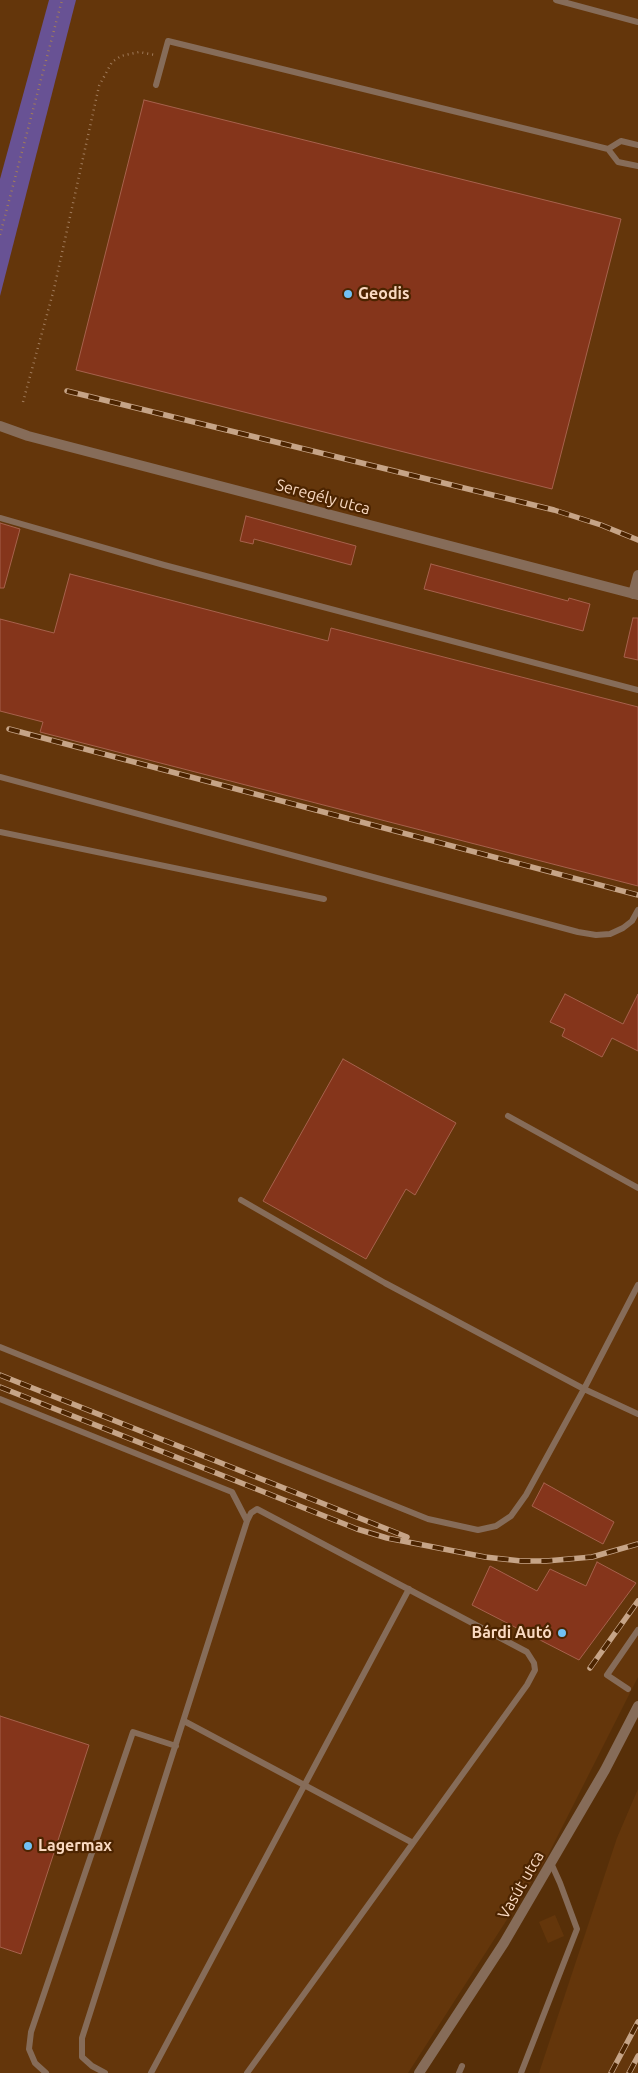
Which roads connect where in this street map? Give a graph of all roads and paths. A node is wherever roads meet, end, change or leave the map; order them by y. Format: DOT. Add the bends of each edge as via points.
graph roads {
  1 [pos="62,0"];
  2 [pos="556,0"];
  3 [pos="638,22"];
  4 [pos="164,57"];
  5 [pos="156,84"];
  6 [pos="638,145"];
  7 [pos="608,149"];
  8 [pos="638,166"];
  9 [pos="0,235"];
  10 [pos="23,402"];
  11 [pos="0,426"];
  12 [pos="0,518"];
  13 [pos="638,575"];
  14 [pos="636,594"];
  15 [pos="638,690"];
  16 [pos="0,777"];
  17 [pos="0,832"];
  18 [pos="324,899"];
  19 [pos="638,910"];
  20 [pos="508,1116"];
  21 [pos="638,1188"];
  22 [pos="241,1200"];
  23 [pos="638,1285"];
  24 [pos="0,1347"];
  25 [pos="584,1389"];
  26 [pos="0,1399"];
  27 [pos="638,1414"];
  28 [pos="247,1520"];
  29 [pos="409,1589"];
  30 [pos="638,1630"];
  31 [pos="628,1688"];
  32 [pos="638,1706"];
  33 [pos="184,1721"];
  34 [pos="176,1746"];
  35 [pos="305,1785"];
  36 [pos="413,1842"];
  37 [pos="550,1863"];
  38 [pos="462,2066"];
  39 [pos="46,2073"];
  40 [pos="105,2073"];
  41 [pos="151,2073"];
  42 [pos="247,2073"];
  43 [pos="419,2073"];
  44 [pos="459,2073"];
  45 [pos="521,2073"];
  1 -- 9 [label="path"];
  2 -- 3 [label="lane"];
  4 -- 5 [label="lane"];
  4 -- 7 [label="lane" via="168,41"];
  4 -- 10 [label="path" via="139,52 121,56 112,62 99,86 54,289"];
  6 -- 7 [label="lane" via="621,141"];
  7 -- 8 [label="lane" via="618,162"];
  11 -- 14 [label="street, Seregély utca" via="28,436"];
  12 -- 15 [label="lane" via="164,565"];
  13 -- 14 [label="street"];
  16 -- 19 [label="lane" via="578,932 610,934 632,921"];
  17 -- 18 [label="lane"];
  20 -- 21 [label="lane"];
  22 -- 25 [label="lane" via="384,1283"];
  23 -- 25 [label="lane"];
  24 -- 25 [label="lane" via="428,1519 478,1530 496,1526 510,1516 526,1495"];
  25 -- 27 [label="lane"];
  26 -- 28 [label="lane" via="232,1492"];
  28 -- 29 [label="lane" via="253,1511 261,1510"];
  28 -- 33 [label="lane"];
  29 -- 35 [label="lane"];
  29 -- 36 [label="lane" via="527,1652 535,1670"];
  30 -- 31 [label="lane" via="607,1675"];
  32 -- 37 [label="street, Vasút utca" via="605,1770"];
  33 -- 34 [label="lane"];
  33 -- 35 [label="lane"];
  34 -- 39 [label="lane" via="133,1732 31,2032 29,2049 35,2063"];
  34 -- 40 [label="lane" via="82,2038 82,2057"];
  35 -- 36 [label="lane"];
  35 -- 41 [label="lane"];
  36 -- 42 [label="lane"];
  37 -- 43 [label="street, Vasút utca" via="504,1943"];
  37 -- 45 [label="lane" via="577,1929"];
  38 -- 44 [label="lane"];
}
